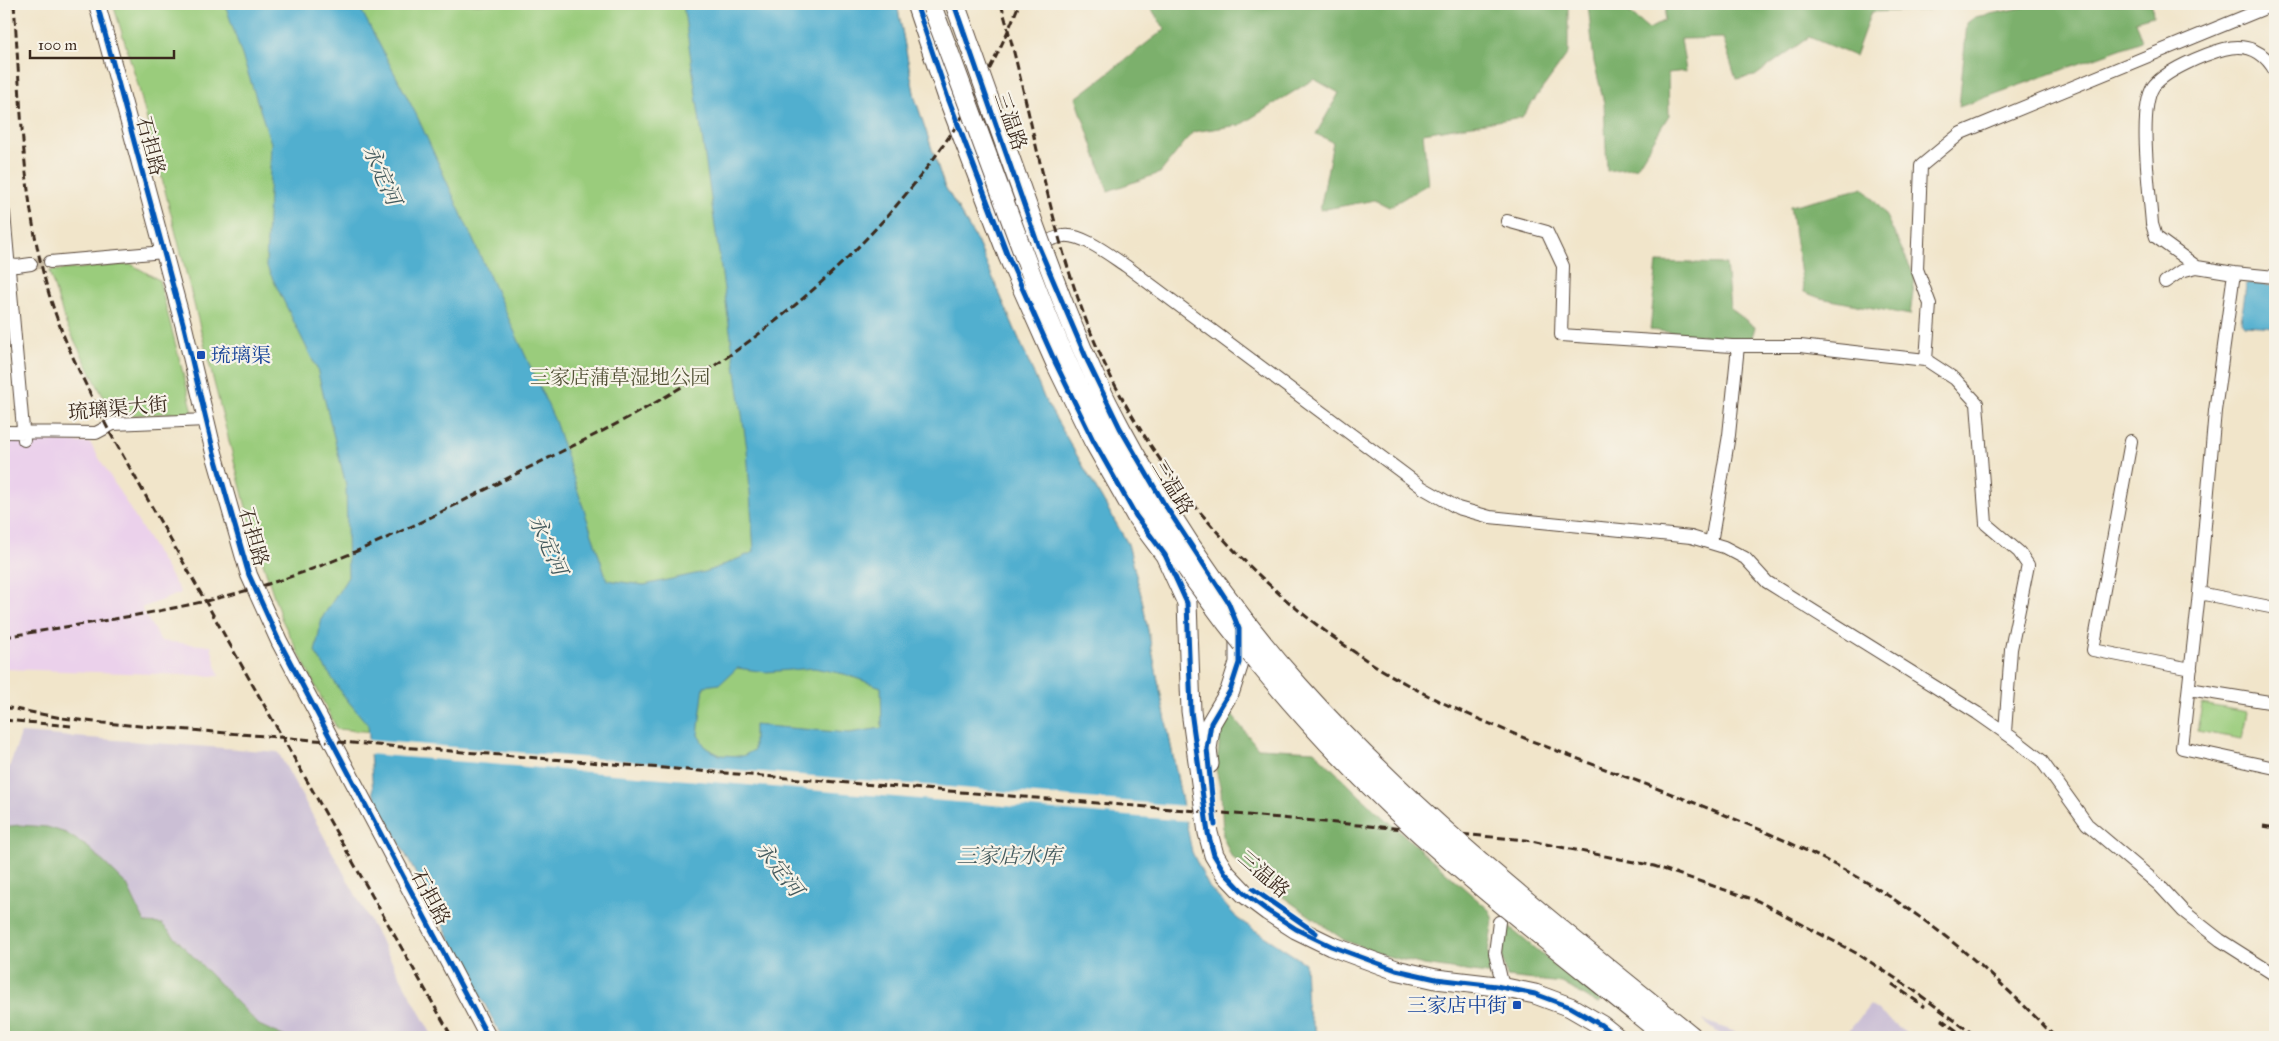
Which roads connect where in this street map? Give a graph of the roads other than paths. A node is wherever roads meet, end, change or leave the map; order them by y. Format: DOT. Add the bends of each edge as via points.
graph roads {
  1 [pos="97,4"];
  2 [pos="916,4"];
  3 [pos="932,4"];
  4 [pos="954,4"];
  5 [pos="2275,4"];
  6 [pos="2275,70"];
  7 [pos="4,213"];
  8 [pos="1507,221"];
  9 [pos="1038,245"];
  10 [pos="164,252"];
  11 [pos="1008,256"];
  12 [pos="50,262"];
  13 [pos="31,264"];
  14 [pos="6,265"];
  15 [pos="2197,267"];
  16 [pos="2234,273"];
  17 [pos="2275,277"];
  18 [pos="2165,282"];
  19 [pos="1738,346"];
  20 [pos="1926,360"];
  21 [pos="1088,362"];
  22 [pos="206,420"];
  23 [pos="4,432"];
  24 [pos="24,436"];
  25 [pos="2131,441"];
  26 [pos="1711,543"];
  27 [pos="1210,574"];
  28 [pos="2199,593"];
  29 [pos="2275,608"];
  30 [pos="2191,669"];
  31 [pos="2189,688"];
  32 [pos="2275,703"];
  33 [pos="2005,732"];
  34 [pos="2275,768"];
  35 [pos="1498,922"];
  36 [pos="1331,946"];
  37 [pos="2275,975"];
  38 [pos="1503,987"];
  39 [pos="488,1037"];
  40 [pos="1616,1037"];
  41 [pos="1666,1037"];
  42 [pos="1693,1037"];
  1 -- 10 [label="main road, 石担路"];
  2 -- 11 [label="highway, 三温路"];
  3 -- 41 [label="highway, bridge" via="1039,296 1072,371 1104,436 1149,513 1197,584 1287,698 1371,786 1449,859"];
  4 -- 9 [label="highway, 三温路"];
  4 -- 21 [label="highway, bridge" via="1057,290"];
  5 -- 20 [label="street" via="1961,133 1921,166 1917,269 1930,304"];
  6 -- 15 [label="street" via="2268,58 2250,48 2228,48 2167,74 2153,87 2145,112 2152,224 2156,237"];
  7 -- 14 [label="street"];
  8 -- 19 [label="street" via="1547,232 1563,266 1560,335"];
  9 -- 11 [label="street"];
  9 -- 21 [label="highway, 三温路"];
  9 -- 26 [label="street" via="1063,236 1099,248 1423,488 1458,508 1490,517 1690,537"];
  10 -- 12 [label="street"];
  10 -- 22 [label="main road, 石担路"];
  11 -- 36 [label="highway, 三温路" via="1093,440 1136,516 1165,555 1187,603 1191,711 1214,855 1225,873 1244,893 1296,929"];
  13 -- 14 [label="street"];
  14 -- 24 [label="street"];
  15 -- 16 [label="street"];
  15 -- 18 [label="street" via="2181,271"];
  16 -- 17 [label="street"];
  16 -- 28 [label="street" via="2215,411"];
  19 -- 20 [label="street" via="1800,346"];
  19 -- 26 [label="street" via="1729,435"];
  20 -- 33 [label="street" via="1955,379 1977,403 1986,524 2019,552 2028,565 2011,649"];
  21 -- 27 [label="highway, 三温路" via="1163,502"];
  22 -- 24 [label="street, 琉璃渠大街" via="113,424 96,433"];
  22 -- 39 [label="main road, 石担路" via="249,576 279,641"];
  23 -- 24 [label="street, 琉璃渠大街"];
  25 -- 30 [label="street" via="2093,650"];
  26 -- 33 [label="street" via="1745,558 1767,582"];
  27 -- 36 [label="highway, 三温路" via="1228,602 1239,629 1239,662 1230,691 1211,723 1207,749 1220,853 1231,870 1250,887"];
  27 -- 42 [label="highway, bridge" via="1299,686 1384,774 1463,847"];
  28 -- 29 [label="street"];
  28 -- 30 [label="street"];
  30 -- 31 [label="street"];
  31 -- 32 [label="street"];
  31 -- 34 [label="street" via="2182,748"];
  33 -- 37 [label="street" via="2041,760 2087,824 2159,885 2183,911 2220,940"];
  35 -- 38 [label="street" via="1495,953"];
  36 -- 38 [label="highway, 三温路" via="1396,970 1436,979"];
  38 -- 40 [label="highway, 三温路" via="1535,994 1570,1008"];
}
